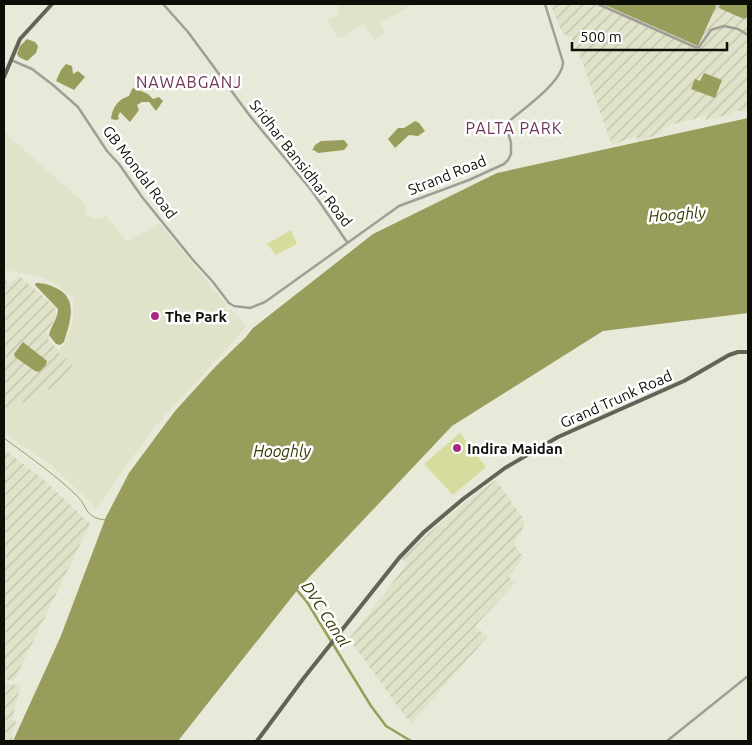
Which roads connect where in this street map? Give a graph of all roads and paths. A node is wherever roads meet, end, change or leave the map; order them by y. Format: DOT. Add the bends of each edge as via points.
graph roads {
  1 [pos="52,4"];
  2 [pos="163,4"];
  3 [pos="545,4"];
  4 [pos="598,4"];
  5 [pos="748,35"];
  6 [pos="12,60"];
  7 [pos="4,77"];
  8 [pos="347,242"];
  9 [pos="241,307"];
  10 [pos="748,352"];
  11 [pos="748,676"];
  12 [pos="257,741"];
  13 [pos="667,741"];
  1 -- 6 [label="main road" via="20,39"];
  2 -- 8 [label="street, Sridhar Bansidhar Road" via="312,191"];
  3 -- 8 [label="street, Strand Road" via="563,67 544,93 506,125 512,154 508,160 484,174 399,206"];
  4 -- 5 [label="street" via="695,47 699,47 711,30 717,28 732,27"];
  6 -- 7 [label="main road"];
  6 -- 9 [label="street, GB Mondal Road" via="32,69 78,107 107,151 165,226 227,301"];
  8 -- 9 [label="street, Strand Road" via="265,302 256,307"];
  10 -- 12 [label="main road, Grand Trunk Road" via="729,355 684,381 558,437 505,468 463,499 399,558"];
  11 -- 13 [label="street"];
}
